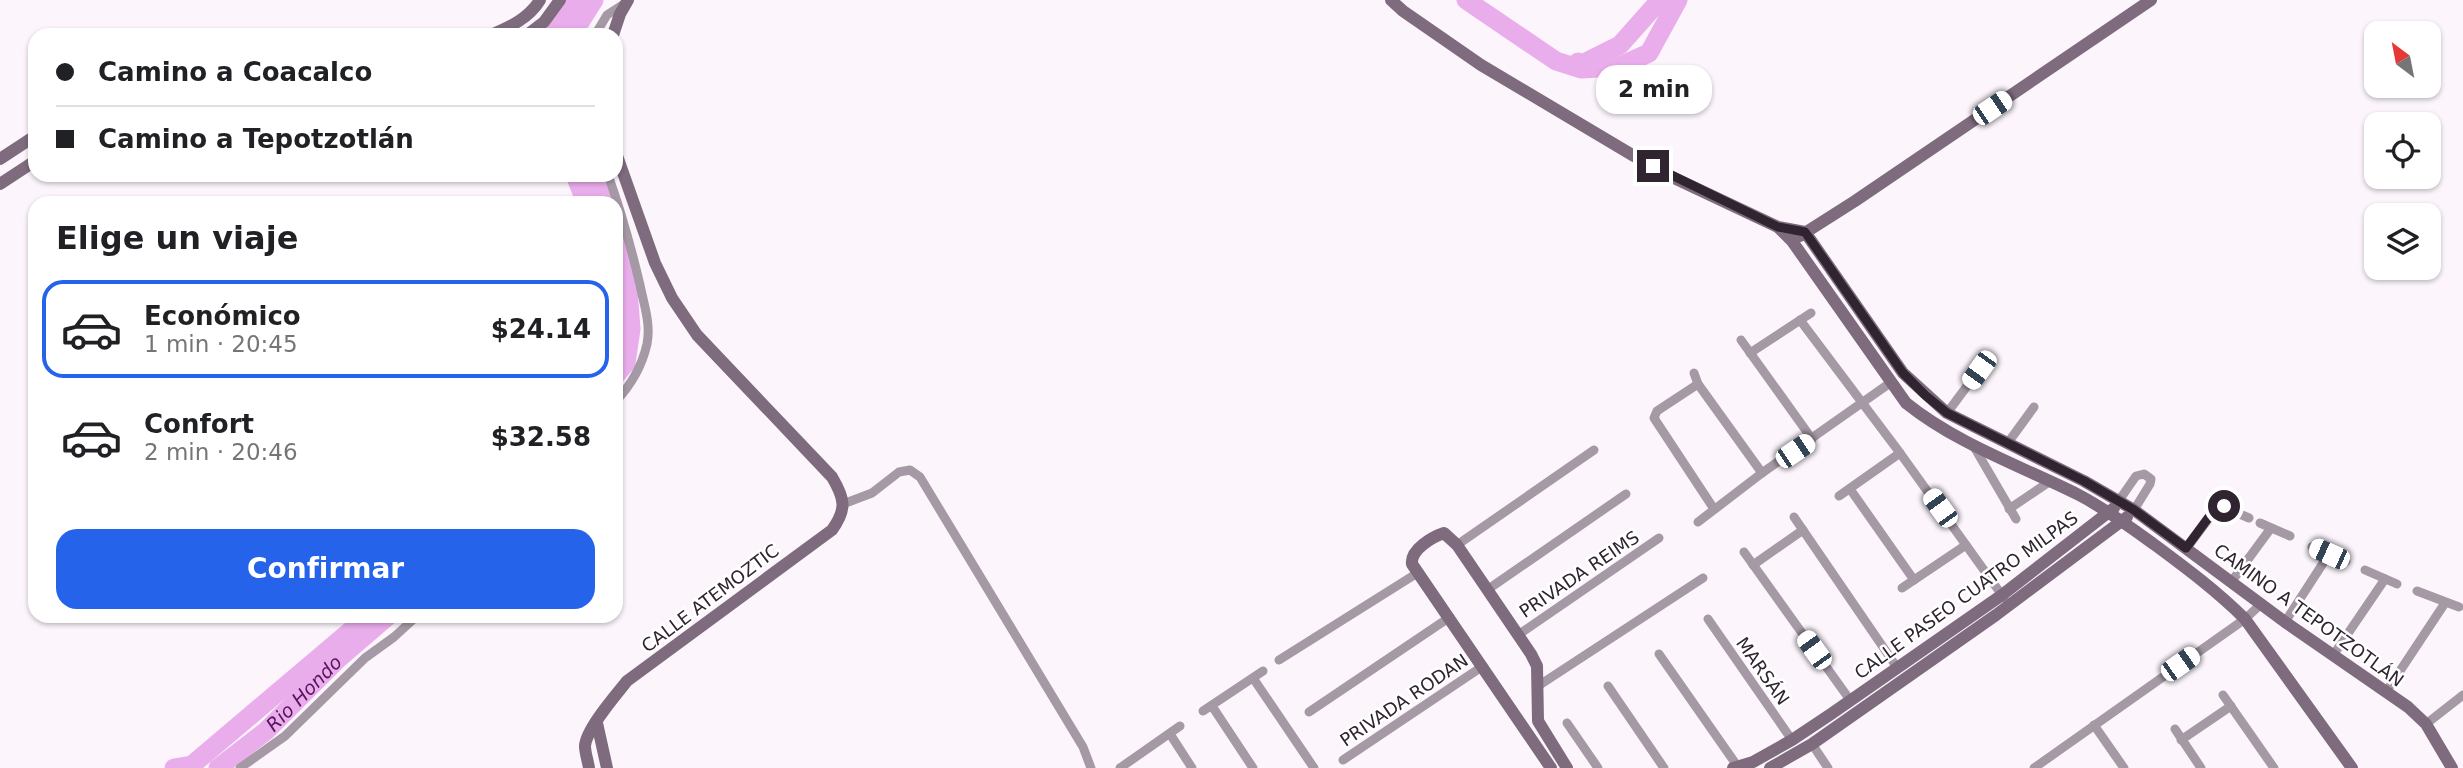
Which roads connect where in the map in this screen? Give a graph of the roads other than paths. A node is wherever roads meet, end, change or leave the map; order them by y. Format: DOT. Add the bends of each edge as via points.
graph roads {
  1 [pos="540,0"];
  2 [pos="560,0"];
  3 [pos="1391,0"];
  4 [pos="2151,0"];
  5 [pos="627,1"];
  6 [pos="508,28"];
  7 [pos="536,28"];
  8 [pos="599,28"];
  9 [pos="615,28"];
  10 [pos="28,141"];
  11 [pos="0,159"];
  12 [pos="28,166"];
  13 [pos="623,173"];
  14 [pos="0,184"];
  15 [pos="623,219"];
  16 [pos="1778,227"];
  17 [pos="1805,232"];
  18 [pos="1792,241"];
  19 [pos="1811,313"];
  20 [pos="1800,320"];
  21 [pos="1741,340"];
  22 [pos="1750,353"];
  23 [pos="1979,370"];
  24 [pos="1694,373"];
  25 [pos="1903,373"];
  26 [pos="1890,383"];
  27 [pos="1698,384"];
  28 [pos="623,393"];
  29 [pos="1862,402"];
  30 [pos="2034,407"];
  31 [pos="1947,413"];
  32 [pos="1812,439"];
  33 [pos="2007,444"];
  34 [pos="1973,445"];
  35 [pos="1594,450"];
  36 [pos="1900,453"];
  37 [pos="1762,473"];
  38 [pos="2049,482"];
  39 [pos="1850,489"];
  40 [pos="1626,494"];
  41 [pos="1839,496"];
  42 [pos="2118,502"];
  43 [pos="843,504"];
  44 [pos="1714,509"];
  45 [pos="2009,509"];
  46 [pos="2134,510"];
  47 [pos="2110,513"];
  48 [pos="1794,517"];
  49 [pos="2249,518"];
  50 [pos="2016,519"];
  51 [pos="1698,522"];
  52 [pos="2123,522"];
  53 [pos="2260,523"];
  54 [pos="2271,528"];
  55 [pos="1803,530"];
  56 [pos="2290,536"];
  57 [pos="1659,538"];
  58 [pos="1966,544"];
  59 [pos="1457,545"];
  60 [pos="2312,547"];
  61 [pos="2186,548"];
  62 [pos="1744,552"];
  63 [pos="2329,554"];
  64 [pos="2346,561"];
  65 [pos="1752,565"];
  66 [pos="2365,570"];
  67 [pos="1419,572"];
  68 [pos="1703,578"];
  69 [pos="2385,579"];
  70 [pos="1914,580"];
  71 [pos="2232,581"];
  72 [pos="2397,584"];
  73 [pos="1902,588"];
  74 [pos="1487,590"];
  75 [pos="2417,592"];
  76 [pos="2002,594"];
  77 [pos="2445,603"];
  78 [pos="2261,604"];
  79 [pos="2009,606"];
  80 [pos="2459,607"];
  81 [pos="1450,617"];
  82 [pos="1708,619"];
  83 [pos="2245,619"];
  84 [pos="2285,622"];
  85 [pos="409,623"];
  86 [pos="1518,635"];
  87 [pos="1659,654"];
  88 [pos="2334,654"];
  89 [pos="1279,660"];
  90 [pos="1483,666"];
  91 [pos="1896,666"];
  92 [pos="1263,671"];
  93 [pos="1253,678"];
  94 [pos="1538,686"];
  95 [pos="1608,686"];
  96 [pos="2385,692"];
  97 [pos="2223,695"];
  98 [pos="2463,695"];
  99 [pos="1850,700"];
  100 [pos="2231,706"];
  101 [pos="1309,712"];
  102 [pos="1831,714"];
  103 [pos="597,723"];
  104 [pos="1567,723"];
  105 [pos="2426,724"];
  106 [pos="1839,725"];
  107 [pos="2094,725"];
  108 [pos="1180,726"];
  109 [pos="2175,729"];
  110 [pos="1170,734"];
  111 [pos="1792,740"];
  112 [pos="2181,740"];
  113 [pos="1812,744"];
  114 [pos="1343,760"];
  115 [pos="1755,765"];
  116 [pos="1127,766"];
  117 [pos="1090,767"];
  118 [pos="1736,767"];
  119 [pos="240,768"];
  120 [pos="589,768"];
  121 [pos="607,768"];
  122 [pos="1192,768"];
  123 [pos="1253,768"];
  124 [pos="1314,768"];
  125 [pos="1551,768"];
  126 [pos="1567,768"];
  127 [pos="1598,768"];
  128 [pos="1664,768"];
  129 [pos="1770,768"];
  130 [pos="1828,768"];
  131 [pos="2034,768"];
  132 [pos="2124,768"];
  133 [pos="2201,768"];
  134 [pos="2274,768"];
  135 [pos="2352,768"];
  136 [pos="2452,768"];
  1 -- 6 [label="main road"];
  2 -- 7 [label="main road"];
  3 -- 16 [label="main road, CAMINO A TEPOTZOTLÁN" via="1481,65 1634,156"];
  4 -- 17 [label="main road"];
  5 -- 8 [label="street" via="607,15"];
  5 -- 9 [label="main road"];
  10 -- 11 [label="main road"];
  12 -- 14 [label="main road"];
  13 -- 43 [label="main road" via="654,264 672,298 697,335 832,477"];
  15 -- 28 [label="street" via="648,322 640,367"];
  16 -- 17 [label="main road, CAMINO A TEPOTZOTLÁN"];
  16 -- 18 [label="main road, CAMINO A TEPOTZOTLÁN"];
  17 -- 18 [label="main road"];
  17 -- 25 [label="main road, CAMINO A TEPOTZOTLÁN"];
  18 -- 26 [label="main road, CAMINO A TEPOTZOTLÁN"];
  19 -- 20 [label="street"];
  20 -- 22 [label="street"];
  20 -- 29 [label="street"];
  21 -- 22 [label="street"];
  22 -- 32 [label="street"];
  23 -- 31 [label="street"];
  24 -- 27 [label="street"];
  25 -- 26 [label="main road"];
  25 -- 31 [label="main road, CAMINO A TEPOTZOTLÁN"];
  26 -- 29 [label="street"];
  26 -- 34 [label="main road, CAMINO A TEPOTZOTLÁN" via="1926,419"];
  27 -- 37 [label="street"];
  27 -- 44 [label="street" via="1657,411 1654,418"];
  29 -- 32 [label="street"];
  29 -- 36 [label="street"];
  30 -- 33 [label="street"];
  31 -- 33 [label="main road, CAMINO A TEPOTZOTLÁN"];
  32 -- 37 [label="street"];
  33 -- 42 [label="main road, CAMINO A TEPOTZOTLÁN"];
  34 -- 38 [label="main road, CAMINO A TEPOTZOTLÁN"];
  34 -- 45 [label="street"];
  35 -- 59 [label="street"];
  36 -- 39 [label="street"];
  36 -- 58 [label="street"];
  37 -- 44 [label="street"];
  38 -- 45 [label="street"];
  38 -- 47 [label="main road, CAMINO A TEPOTZOTLÁN"];
  39 -- 41 [label="street"];
  39 -- 70 [label="street"];
  40 -- 74 [label="street"];
  42 -- 46 [label="main road, CAMINO A TEPOTZOTLÁN"];
  42 -- 46 [label="street, CALLE PASEO CUATRO MILPAS" via="2136,476 2144,474 2150,484"];
  42 -- 47 [label="main road, CALLE PASEO CUATRO MILPAS"];
  43 -- 103 [label="main road, CALLE ATEMOZTIC" via="832,530 627,681"];
  43 -- 117 [label="street" via="872,493 899,472 909,470 919,477 1083,747"];
  44 -- 51 [label="street"];
  45 -- 50 [label="street"];
  46 -- 52 [label="main road, CALLE PASEO CUATRO MILPAS"];
  46 -- 61 [label="main road, CAMINO A TEPOTZOTLÁN"];
  47 -- 52 [label="main road, CAMINO A TEPOTZOTLÁN"];
  47 -- 76 [label="main road, CALLE PASEO CUATRO MILPAS"];
  48 -- 55 [label="street"];
  49 -- 61 [label="street" via="2219,505"];
  52 -- 79 [label="main road, CALLE PASEO CUATRO MILPAS"];
  52 -- 83 [label="main road, CAMINO A TEPOTZOTLÁN"];
  53 -- 54 [label="street"];
  54 -- 56 [label="street"];
  54 -- 71 [label="street"];
  55 -- 65 [label="street"];
  55 -- 91 [label="street"];
  57 -- 86 [label="street, PRIVADA REIMS"];
  58 -- 70 [label="street"];
  58 -- 76 [label="street"];
  59 -- 67 [label="main road" via="1448,535 1438,535 1413,553 1412,564"];
  59 -- 74 [label="main road"];
  60 -- 63 [label="street"];
  61 -- 71 [label="main road, CAMINO A TEPOTZOTLÁN"];
  62 -- 65 [label="street"];
  63 -- 64 [label="street"];
  63 -- 84 [label="street"];
  65 -- 99 [label="street"];
  66 -- 69 [label="street"];
  67 -- 81 [label="main road"];
  67 -- 89 [label="street"];
  68 -- 94 [label="street"];
  69 -- 72 [label="street"];
  69 -- 88 [label="street"];
  70 -- 73 [label="street"];
  71 -- 78 [label="main road, CAMINO A TEPOTZOTLÁN"];
  74 -- 86 [label="main road"];
  75 -- 77 [label="street"];
  76 -- 79 [label="street"];
  76 -- 91 [label="main road, CALLE PASEO CUATRO MILPAS"];
  77 -- 80 [label="street"];
  77 -- 96 [label="street"];
  78 -- 83 [label="street"];
  78 -- 84 [label="main road, CAMINO A TEPOTZOTLÁN"];
  79 -- 106 [label="main road, CALLE PASEO CUATRO MILPAS"];
  81 -- 90 [label="main road"];
  81 -- 101 [label="street"];
  82 -- 111 [label="street, MARSÁN"];
  83 -- 107 [label="street"];
  83 -- 135 [label="main road, CAMINO A TEPOTZOTLÁN"];
  84 -- 88 [label="main road, CAMINO A TEPOTZOTLÁN"];
  85 -- 119 [label="street" via="365,658 285,736"];
  86 -- 94 [label="main road" via="1537,666"];
  87 -- 118 [label="street"];
  88 -- 96 [label="main road, CAMINO A TEPOTZOTLÁN"];
  90 -- 114 [label="street, PRIVADA RODAN"];
  90 -- 125 [label="main road"];
  91 -- 99 [label="main road, CALLE PASEO CUATRO MILPAS"];
  92 -- 93 [label="street"];
  93 -- 123 [label="street" via="1208,708"];
  93 -- 124 [label="street"];
  94 -- 126 [label="main road" via="1538,721"];
  95 -- 128 [label="street"];
  96 -- 105 [label="main road, CAMINO A TEPOTZOTLÁN"];
  97 -- 100 [label="street"];
  98 -- 105 [label="street"];
  99 -- 102 [label="main road, CALLE PASEO CUATRO MILPAS"];
  100 -- 112 [label="street"];
  100 -- 134 [label="street"];
  102 -- 106 [label="main road"];
  102 -- 111 [label="main road, CALLE PASEO CUATRO MILPAS"];
  103 -- 120 [label="main road, CALLE ATEMOZTIC" via="585,744"];
  103 -- 121 [label="main road"];
  104 -- 127 [label="street"];
  105 -- 136 [label="main road, CAMINO A TEPOTZOTLÁN"];
  106 -- 113 [label="main road, CALLE PASEO CUATRO MILPAS"];
  107 -- 131 [label="street"];
  107 -- 132 [label="street"];
  108 -- 110 [label="street"];
  109 -- 112 [label="street"];
  110 -- 116 [label="street"];
  110 -- 122 [label="street"];
  111 -- 115 [label="main road, CALLE PASEO CUATRO MILPAS"];
  112 -- 133 [label="street"];
  113 -- 129 [label="main road, CALLE PASEO CUATRO MILPAS"];
  113 -- 130 [label="street"];
  115 -- 118 [label="main road, CALLE PASEO CUATRO MILPAS"];
}
